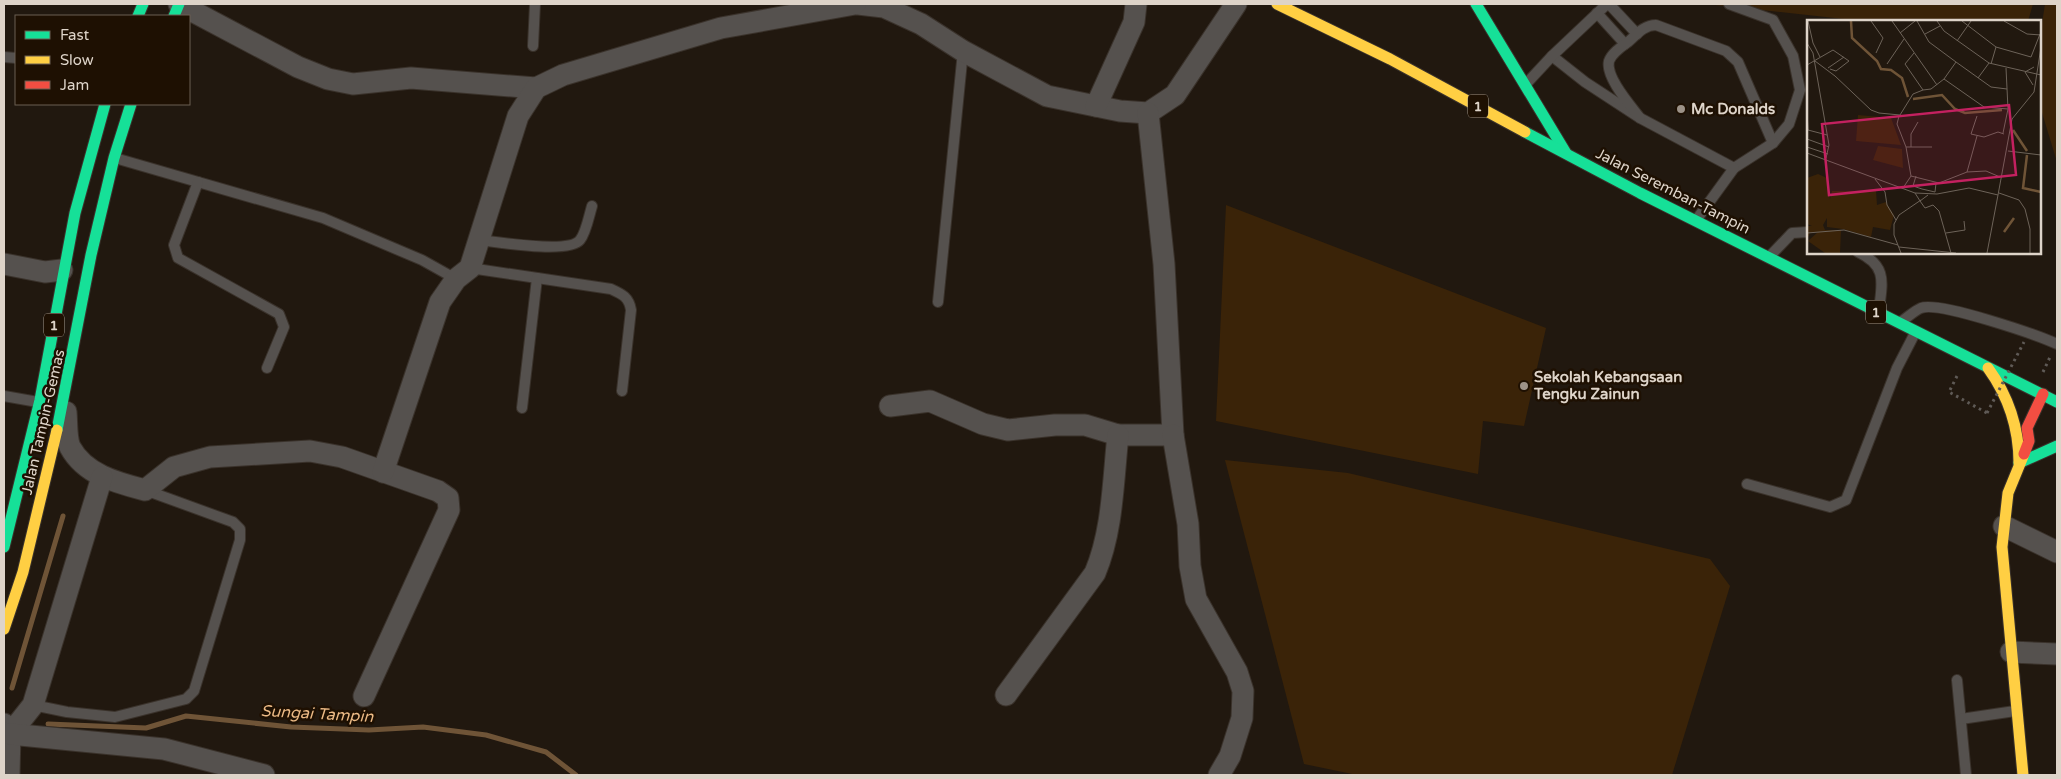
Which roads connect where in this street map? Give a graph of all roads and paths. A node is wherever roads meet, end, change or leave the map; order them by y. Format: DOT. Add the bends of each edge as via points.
graph roads {
  1 [pos="179,4"];
  2 [pos="535,4"];
  3 [pos="857,4"];
  4 [pos="1136,4"];
  5 [pos="1236,4"];
  6 [pos="1277,4"];
  7 [pos="1476,4"];
  8 [pos="1608,4"];
  9 [pos="1729,4"];
  10 [pos="884,5"];
  11 [pos="1597,13"];
  12 [pos="1637,34"];
  13 [pos="1625,44"];
  14 [pos="533,46"];
  15 [pos="963,51"];
  16 [pos="1552,56"];
  17 [pos="1525,86"];
  18 [pos="536,88"];
  19 [pos="105,105"];
  20 [pos="131,105"];
  21 [pos="1096,106"];
  22 [pos="1148,113"];
  23 [pos="1640,118"];
  24 [pos="1773,143"];
  25 [pos="1566,153"];
  26 [pos="114,158"];
  27 [pos="1734,168"];
  28 [pos="198,182"];
  29 [pos="592,206"];
  30 [pos="1696,220"];
  31 [pos="1807,232"];
  32 [pos="479,240"];
  33 [pos="1862,254"];
  34 [pos="91,255"];
  35 [pos="1770,256"];
  36 [pos="5,266"];
  37 [pos="62,270"];
  38 [pos="463,274"];
  39 [pos="537,278"];
  40 [pos="938,302"];
  41 [pos="1878,313"];
  42 [pos="1899,323"];
  43 [pos="1916,332"];
  44 [pos="2057,344"];
  45 [pos="2031,345"];
  46 [pos="2045,352"];
  47 [pos="1966,357"];
  48 [pos="1987,367"];
  49 [pos="267,368"];
  50 [pos="622,391"];
  51 [pos="2038,392"];
  52 [pos="4,396"];
  53 [pos="65,399"];
  54 [pos="39,403"];
  55 [pos="2056,404"];
  56 [pos="890,406"];
  57 [pos="522,408"];
  58 [pos="1118,435"];
  59 [pos="1173,435"];
  60 [pos="2039,449"];
  61 [pos="383,472"];
  62 [pos="102,477"];
  63 [pos="1747,484"];
  64 [pos="145,490"];
  65 [pos="2004,526"];
  66 [pos="4,547"];
  67 [pos="2057,552"];
  68 [pos="4,629"];
  69 [pos="2011,652"];
  70 [pos="2057,654"];
  71 [pos="1957,680"];
  72 [pos="1006,695"];
  73 [pos="364,696"];
  74 [pos="33,705"];
  75 [pos="2016,711"];
  76 [pos="1961,719"];
  77 [pos="7,729"];
  78 [pos="9,775"];
  79 [pos="264,775"];
  80 [pos="1219,775"];
  81 [pos="1966,775"];
  82 [pos="2023,775"];
  1 -- 18 [label="street" via="298,68 328,79 353,84 411,78"];
  2 -- 14 [label="lane"];
  3 -- 10 [label="street"];
  3 -- 18 [label="street" via="721,28 563,75"];
  4 -- 21 [label="street" via="1134,22"];
  5 -- 22 [label="street" via="1175,95"];
  6 -- 25 [label="main road, Jalan Seremban-Tampin / 1" via="1390,59"];
  7 -- 17 [label="main road"];
  8 -- 11 [label="lane"];
  8 -- 12 [label="lane"];
  9 -- 24 [label="lane" via="1773,20 1792,56 1800,90 1789,124"];
  10 -- 15 [label="street"];
  11 -- 13 [label="lane"];
  11 -- 16 [label="lane"];
  12 -- 13 [label="lane"];
  12 -- 24 [label="lane" via="1647,25 1656,25 1726,51 1738,62"];
  13 -- 23 [label="lane" via="1612,55 1610,72"];
  15 -- 21 [label="street" via="1047,96"];
  15 -- 40 [label="lane"];
  16 -- 17 [label="lane"];
  16 -- 23 [label="lane"];
  17 -- 25 [label="main road"];
  18 -- 32 [label="street" via="518,116"];
  19 -- 37 [label="main road, Jalan Tampin-Gemas / 1" via="87,158"];
  20 -- 26 [label="main road, Jalan Tampin-Gemas / 1"];
  21 -- 22 [label="street" via="1120,112"];
  22 -- 59 [label="street" via="1164,264"];
  23 -- 27 [label="lane"];
  24 -- 27 [label="lane"];
  25 -- 30 [label="main road, Jalan Seremban-Tampin / 1"];
  26 -- 28 [label="lane"];
  26 -- 34 [label="main road, Jalan Tampin-Gemas / 1"];
  27 -- 30 [label="lane"];
  28 -- 38 [label="lane" via="323,218"];
  28 -- 49 [label="lane" via="174,245 178,258 279,314 284,327"];
  29 -- 32 [label="lane" via="581,240 576,243 552,246"];
  30 -- 35 [label="main road, Jalan Seremban-Tampin / 1"];
  31 -- 35 [label="lane" via="1792,233"];
  32 -- 38 [label="street"];
  33 -- 41 [label="lane" via="1878,267 1883,278"];
  34 -- 37 [label="main road"];
  34 -- 53 [label="main road, Jalan Tampin-Gemas / 1"];
  35 -- 41 [label="main road, Jalan Seremban-Tampin / 1"];
  36 -- 37 [label="street" via="45,272"];
  37 -- 54 [label="main road, Jalan Tampin-Gemas / 1"];
  38 -- 39 [label="lane"];
  38 -- 61 [label="street" via="440,302"];
  39 -- 50 [label="lane" via="611,290 625,296 631,310"];
  39 -- 57 [label="lane"];
  41 -- 42 [label="main road, Jalan Seremban-Tampin / 1"];
  42 -- 43 [label="main road, Jalan Seremban-Tampin / 1"];
  42 -- 44 [label="lane" via="1922,308 1946,310 2034,333"];
  43 -- 47 [label="main road, Jalan Seremban-Tampin / 1"];
  43 -- 63 [label="lane" via="1897,368 1846,500 1830,507"];
  45 -- 47 [label="path, bridge" via="2024,342 1987,413 1949,392"];
  46 -- 51 [label="path" via="2052,355"];
  47 -- 48 [label="main road, Jalan Seremban-Tampin / 1"];
  48 -- 51 [label="main road, Jalan Seremban-Tampin / 1"];
  48 -- 60 [label="main road" via="2015,417 2020,447"];
  51 -- 55 [label="main road, Jalan Seremban-Tampin / 1"];
  51 -- 60 [label="main road" via="2027,428"];
  52 -- 54 [label="lane"];
  53 -- 62 [label="street" via="70,446 84,464"];
  53 -- 68 [label="main road, Jalan Tampin-Gemas / 1" via="23,572"];
  54 -- 66 [label="main road, Jalan Tampin-Gemas / 1"];
  56 -- 58 [label="street" via="930,401 994,428 1086,425"];
  58 -- 59 [label="street"];
  58 -- 72 [label="street" via="1109,527 1095,573"];
  59 -- 80 [label="street" via="1196,599 1237,672 1244,691 1242,718 1230,756"];
  60 -- 65 [label="main road" via="2008,493"];
  61 -- 64 [label="street" via="342,457 310,451 210,457 174,467"];
  61 -- 73 [label="street" via="438,491 448,498 450,510"];
  62 -- 64 [label="street"];
  62 -- 74 [label="street"];
  64 -- 74 [label="lane" via="233,522 240,529 240,540 194,691 186,699 115,718"];
  65 -- 67 [label="street"];
  65 -- 69 [label="main road" via="2002,547"];
  69 -- 70 [label="street"];
  69 -- 75 [label="main road"];
  71 -- 76 [label="lane"];
  74 -- 77 [label="street"];
  75 -- 76 [label="lane"];
  75 -- 82 [label="main road"];
  76 -- 81 [label="lane"];
  77 -- 78 [label="street"];
  77 -- 79 [label="street" via="164,748"];
}
